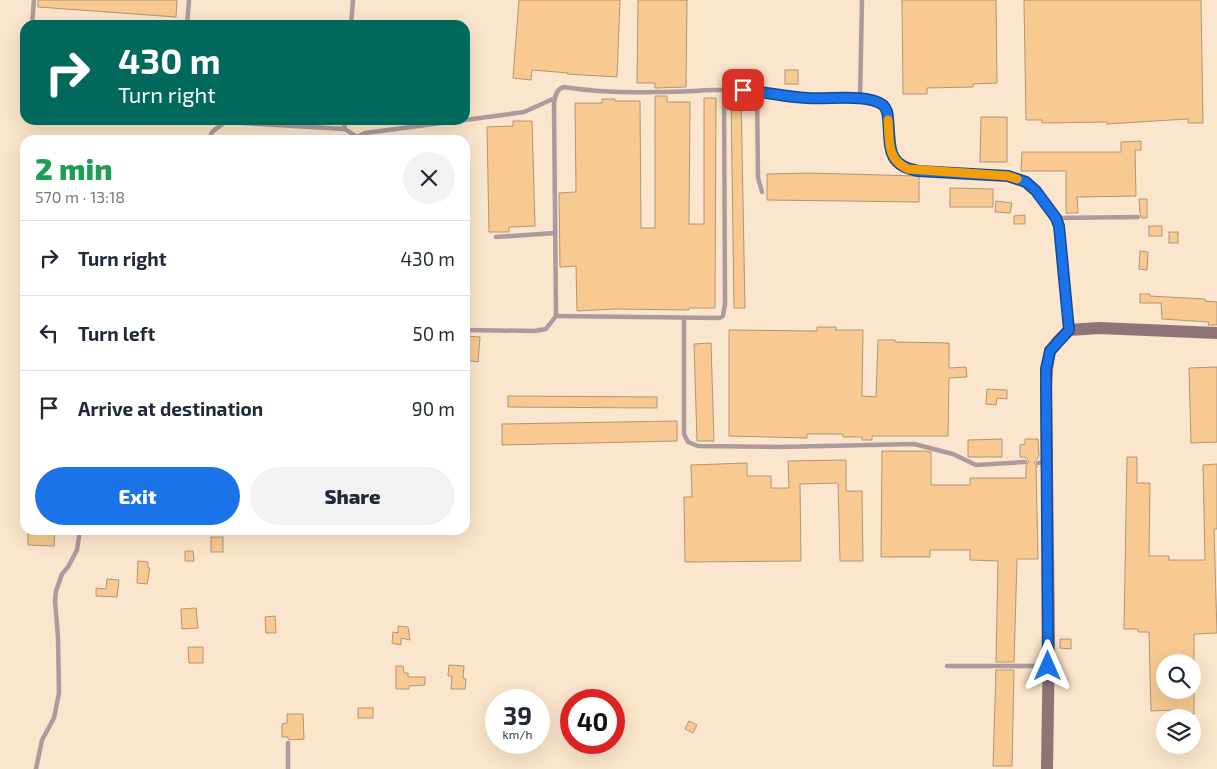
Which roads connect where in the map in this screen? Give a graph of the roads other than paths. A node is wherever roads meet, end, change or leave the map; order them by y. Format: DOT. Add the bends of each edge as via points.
graph roads {
  1 [pos="34,0"];
  2 [pos="189,0"];
  3 [pos="353,0"];
  4 [pos="862,0"];
  5 [pos="32,20"];
  6 [pos="187,20"];
  7 [pos="351,20"];
  8 [pos="724,90"];
  9 [pos="757,91"];
  10 [pos="555,98"];
  11 [pos="860,99"];
  12 [pos="470,119"];
  13 [pos="221,125"];
  14 [pos="270,125"];
  15 [pos="344,125"];
  16 [pos="426,125"];
  17 [pos="345,130"];
  18 [pos="211,135"];
  19 [pos="351,135"];
  20 [pos="362,135"];
  21 [pos="762,192"];
  22 [pos="1138,217"];
  23 [pos="1056,218"];
  24 [pos="555,233"];
  25 [pos="496,237"];
  26 [pos="556,316"];
  27 [pos="684,318"];
  28 [pos="470,330"];
  29 [pos="1069,330"];
  30 [pos="1217,334"];
  31 [pos="1026,462"];
  32 [pos="79,535"];
  33 [pos="947,666"];
  34 [pos="1048,666"];
  35 [pos="288,743"];
  36 [pos="36,769"];
  37 [pos="288,769"];
  38 [pos="1047,769"];
  1 -- 5 [label="lane"];
  2 -- 6 [label="lane"];
  3 -- 7 [label="lane"];
  4 -- 11 [label="lane"];
  8 -- 9 [label="lane"];
  8 -- 10 [label="lane" via="610,92 564,87"];
  8 -- 27 [label="lane" via="725,312 720,318"];
  9 -- 11 [label="lane" via="808,98"];
  9 -- 21 [label="lane" via="758,178"];
  10 -- 12 [label="lane" via="524,112"];
  10 -- 24 [label="lane"];
  11 -- 23 [label="lane" via="884,106 888,114 890,149 898,164 918,171 1008,176 1026,182"];
  13 -- 18 [label="lane"];
  14 -- 17 [label="lane"];
  15 -- 17 [label="lane"];
  16 -- 20 [label="lane"];
  17 -- 19 [label="lane"];
  22 -- 23 [label="lane"];
  23 -- 29 [label="lane"];
  24 -- 25 [label="lane"];
  24 -- 26 [label="lane"];
  26 -- 27 [label="lane"];
  26 -- 28 [label="lane" via="546,329 535,331"];
  27 -- 31 [label="lane" via="684,434 688,442 714,447 914,444 953,454 976,465"];
  29 -- 30 [label="street" via="1099,328"];
  29 -- 34 [label="street" via="1050,351 1046,369 1043,462"];
  32 -- 36 [label="lane" via="77,550 56,591 60,692 54,718 42,740"];
  33 -- 34 [label="lane"];
  34 -- 38 [label="street"];
  35 -- 37 [label="lane"];
}
